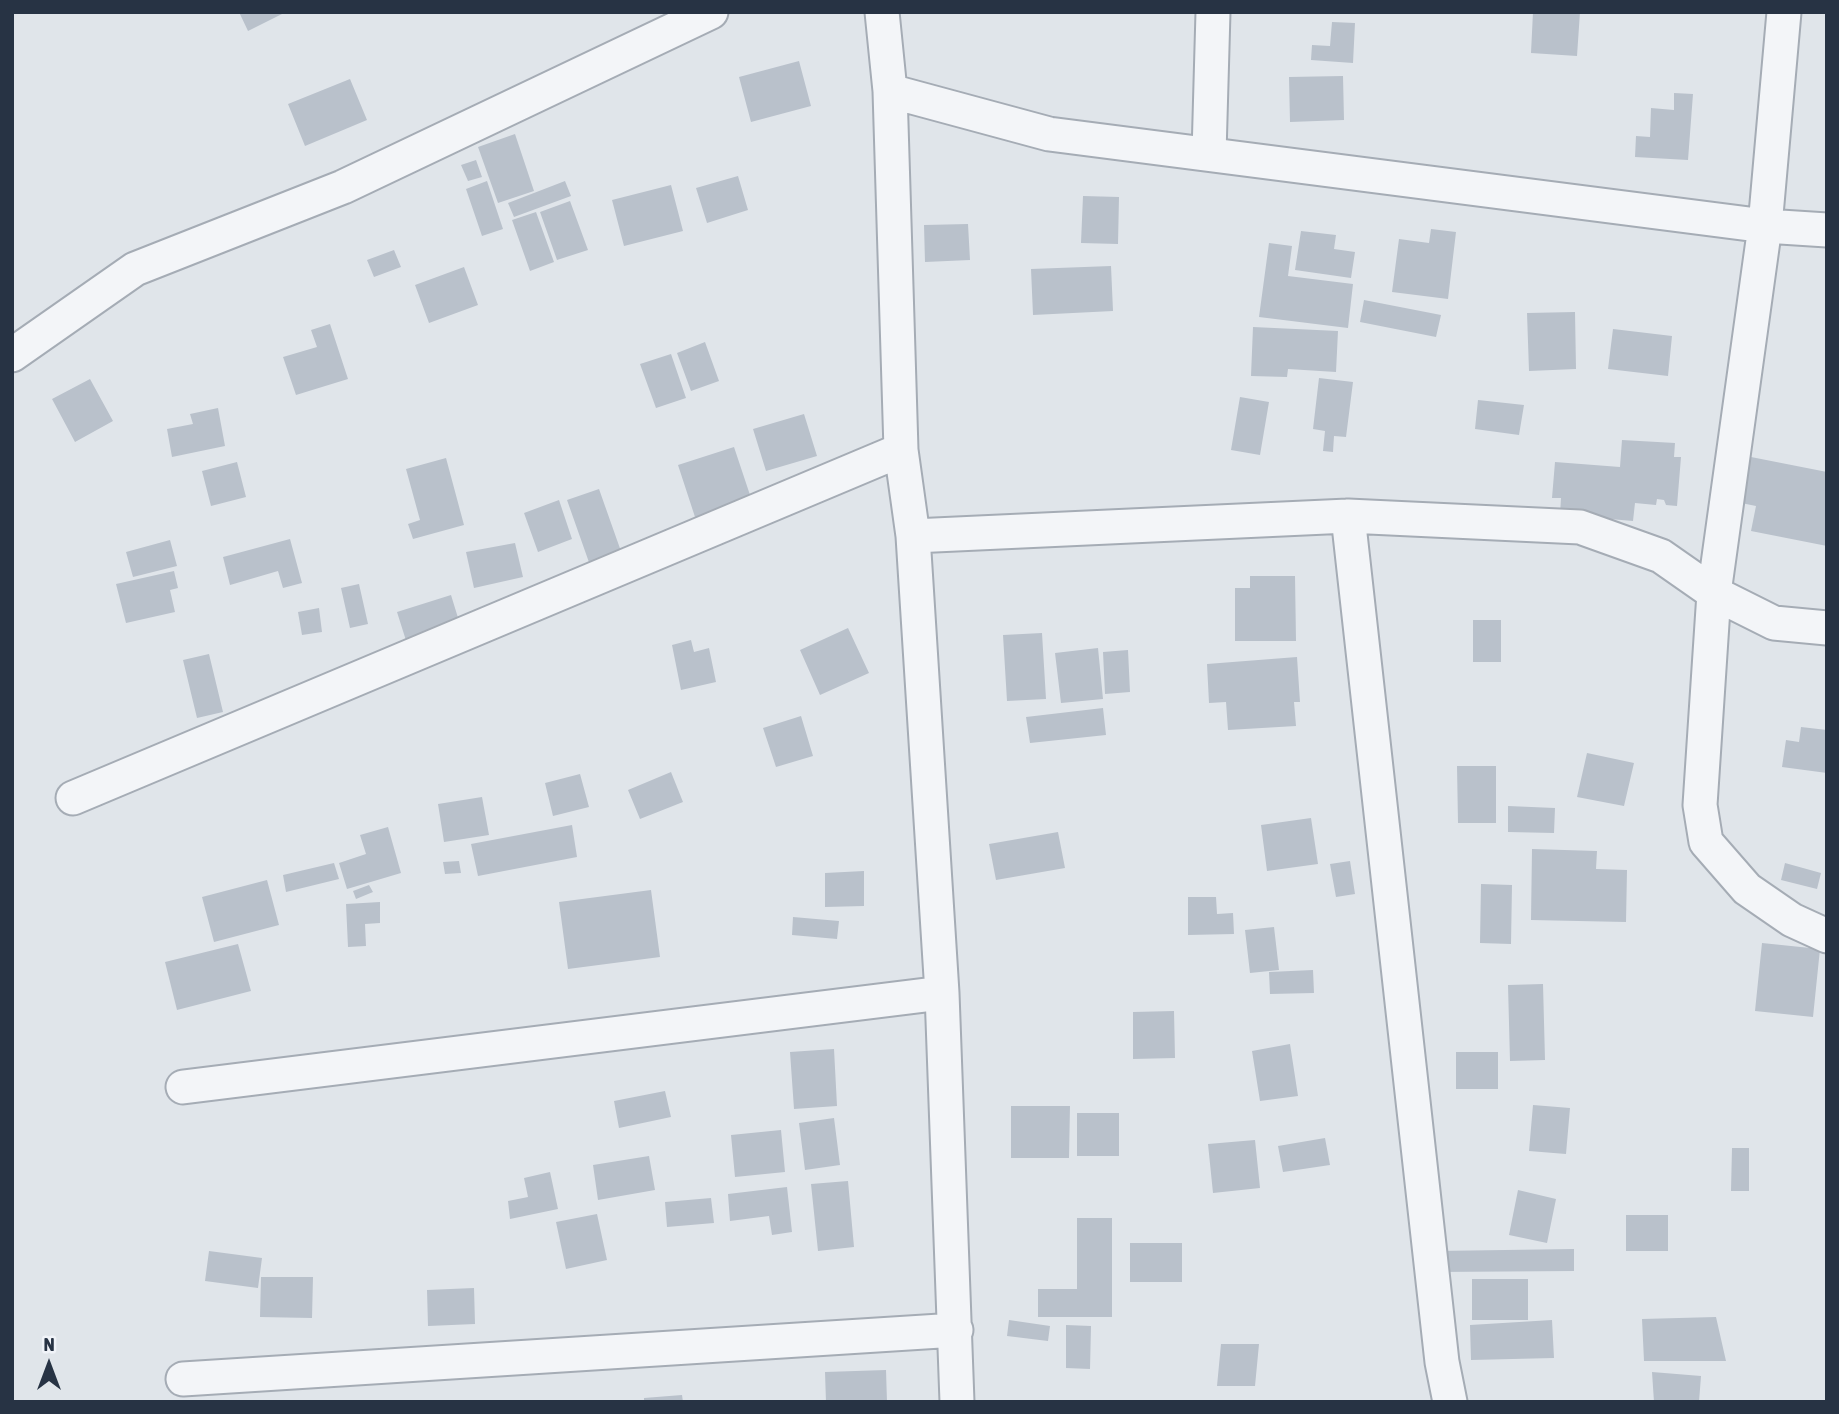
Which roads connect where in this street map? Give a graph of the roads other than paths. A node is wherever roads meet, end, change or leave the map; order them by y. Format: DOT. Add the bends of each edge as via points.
graph roads {
  1 [pos="711,12"];
  2 [pos="882,12"];
  3 [pos="1213,12"];
  4 [pos="1784,12"];
  5 [pos="890,91"];
  6 [pos="1209,154"];
  7 [pos="1765,226"];
  8 [pos="1827,230"];
  9 [pos="12,355"];
  10 [pos="901,450"];
  11 [pos="1348,516"];
  12 [pos="913,536"];
  13 [pos="1714,593"];
  14 [pos="1827,628"];
  15 [pos="73,798"];
  16 [pos="1827,936"];
  17 [pos="942,993"];
  18 [pos="184,1087"];
  19 [pos="956,1330"];
  20 [pos="184,1379"];
  21 [pos="957,1402"];
  22 [pos="1450,1402"];
  1 -- 9 [label="street" via="343,187 135,270"];
  2 -- 5 [label="street"];
  3 -- 6 [label="street"];
  4 -- 7 [label="street"];
  5 -- 6 [label="street" via="1049,134"];
  5 -- 10 [label="street"];
  6 -- 7 [label="street"];
  7 -- 8 [label="street"];
  7 -- 13 [label="street"];
  10 -- 12 [label="street"];
  10 -- 15 [label="street"];
  11 -- 12 [label="street"];
  11 -- 13 [label="street" via="1580,527 1661,556"];
  11 -- 22 [label="street"];
  12 -- 17 [label="street"];
  13 -- 14 [label="street" via="1774,624"];
  13 -- 16 [label="street" via="1700,805 1706,842 1747,889 1792,920"];
  17 -- 18 [label="street"];
  17 -- 19 [label="street"];
  19 -- 20 [label="street"];
  19 -- 21 [label="street"];
}
